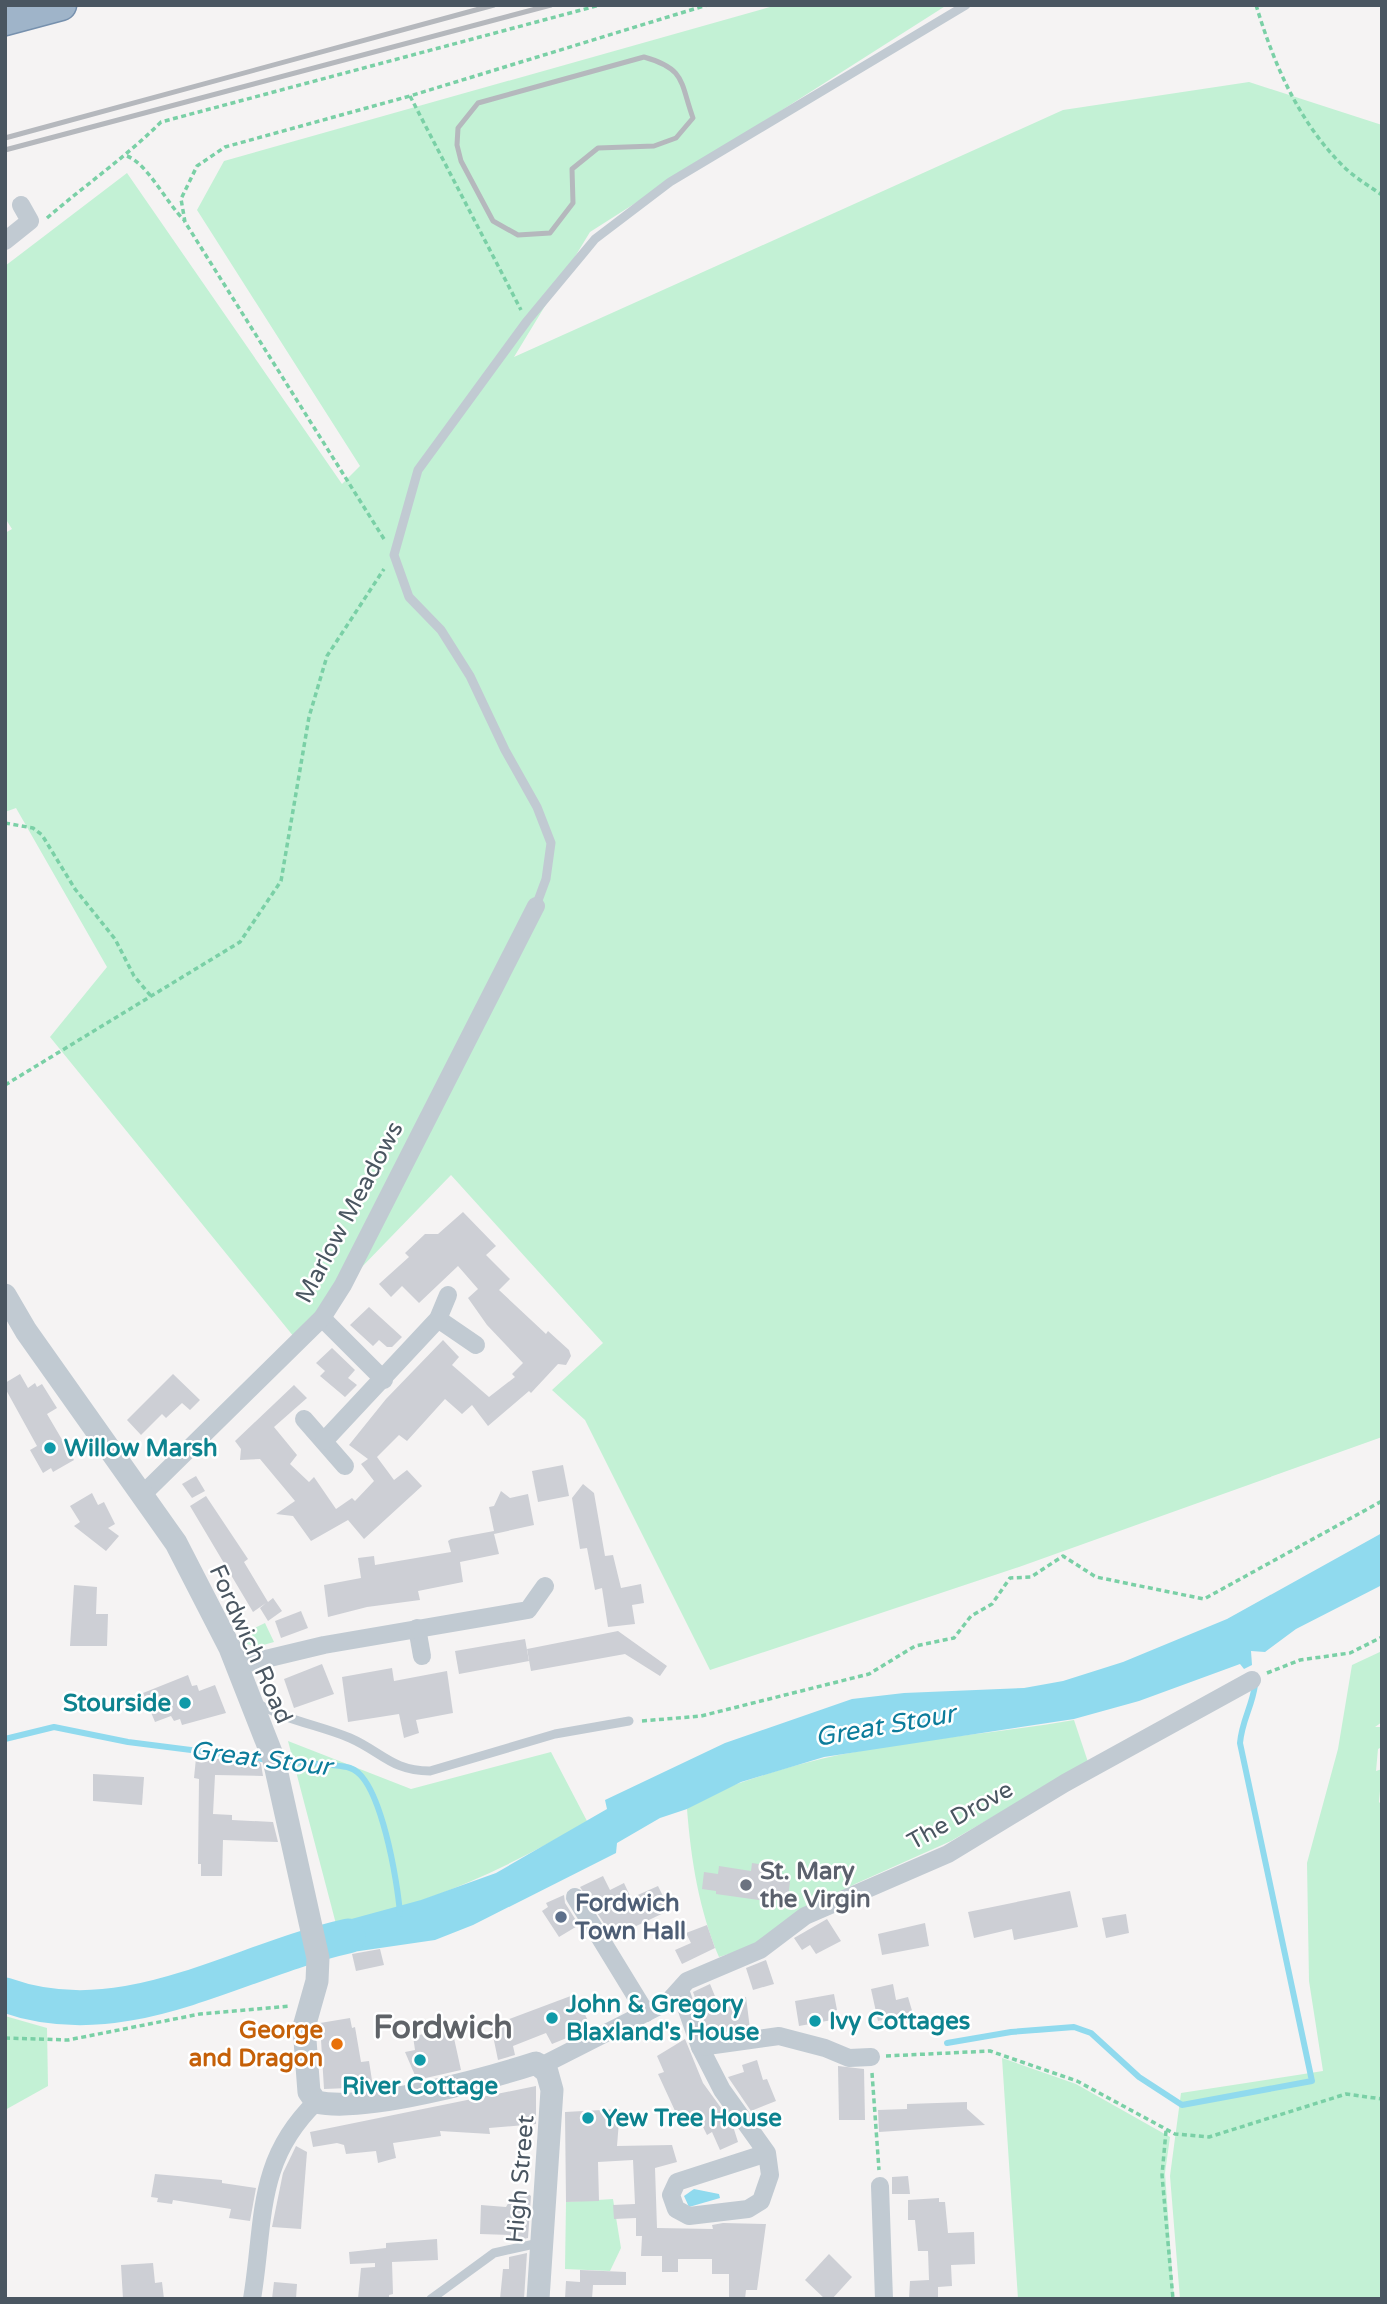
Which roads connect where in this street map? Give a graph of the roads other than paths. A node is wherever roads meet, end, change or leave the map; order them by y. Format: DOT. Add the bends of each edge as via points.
graph roads {
  1 [pos="61,5"];
  2 [pos="966,5"];
  3 [pos="5,20"];
  4 [pos="22,205"];
  5 [pos="5,241"];
  6 [pos="536,906"];
  7 [pos="448,1294"];
  8 [pos="5,1295"];
  9 [pos="322,1318"];
  10 [pos="438,1319"];
  11 [pos="476,1345"];
  12 [pos="384,1380"];
  13 [pos="304,1419"];
  14 [pos="324,1441"];
  15 [pos="345,1466"];
  16 [pos="142,1495"];
  17 [pos="545,1586"];
  18 [pos="417,1628"];
  19 [pos="422,1656"];
  20 [pos="236,1667"];
  21 [pos="1252,1680"];
  22 [pos="249,1698"];
  23 [pos="629,1721"];
  24 [pos="575,1897"];
  25 [pos="684,1985"];
  26 [pos="646,2013"];
  27 [pos="700,2047"];
  28 [pos="871,2057"];
  29 [pos="541,2066"];
  30 [pos="316,2102"];
  31 [pos="767,2153"];
  32 [pos="880,2186"];
  33 [pos="540,2243"];
  34 [pos="252,2299"];
  35 [pos="431,2299"];
  36 [pos="538,2299"];
  37 [pos="884,2299"];
  1 -- 3 [label="highway"];
  2 -- 6 [label="lane" via="670,182 595,239 527,321 418,470 394,555 409,597 441,630 470,676 537,807 551,843"];
  4 -- 5 [label="street" via="30,221"];
  6 -- 9 [label="street, Marlow Meadows"];
  7 -- 10 [label="street"];
  8 -- 16 [label="street, Fordwich Road"];
  9 -- 12 [label="street"];
  9 -- 16 [label="street, Marlow Meadows"];
  10 -- 11 [label="street"];
  10 -- 12 [label="street"];
  12 -- 14 [label="street"];
  13 -- 14 [label="street"];
  14 -- 15 [label="street"];
  16 -- 20 [label="street, Fordwich Road" via="176,1543"];
  17 -- 18 [label="street" via="527,1609"];
  18 -- 19 [label="street"];
  18 -- 20 [label="street"];
  20 -- 22 [label="street, Fordwich Road"];
  21 -- 25 [label="street, The Drove" via="1065,1783 948,1854 805,1916 760,1950"];
  22 -- 23 [label="lane" via="279,1717 352,1739 410,1771 430,1771 555,1734"];
  22 -- 30 [label="street, Fordwich Road" via="274,1760 318,1958 304,2027 309,2092"];
  24 -- 26 [label="street"];
  25 -- 26 [label="street, The Drove"];
  25 -- 27 [label="street"];
  26 -- 29 [label="street, The Drove"];
  27 -- 28 [label="street" via="779,2036 849,2058"];
  27 -- 31 [label="street" via="722,2090"];
  29 -- 30 [label="street" via="536,2063 482,2080 380,2099 331,2105"];
  29 -- 33 [label="street, High Street" via="552,2090"];
  30 -- 34 [label="street" via="287,2133 275,2156 259,2231"];
  31 -- 31 [label="street" via="770,2175 761,2201 748,2209 689,2216 676,2209 671,2194 677,2182"];
  32 -- 37 [label="street"];
  33 -- 35 [label="lane" via="494,2253"];
  33 -- 36 [label="street, High Street"];
}
